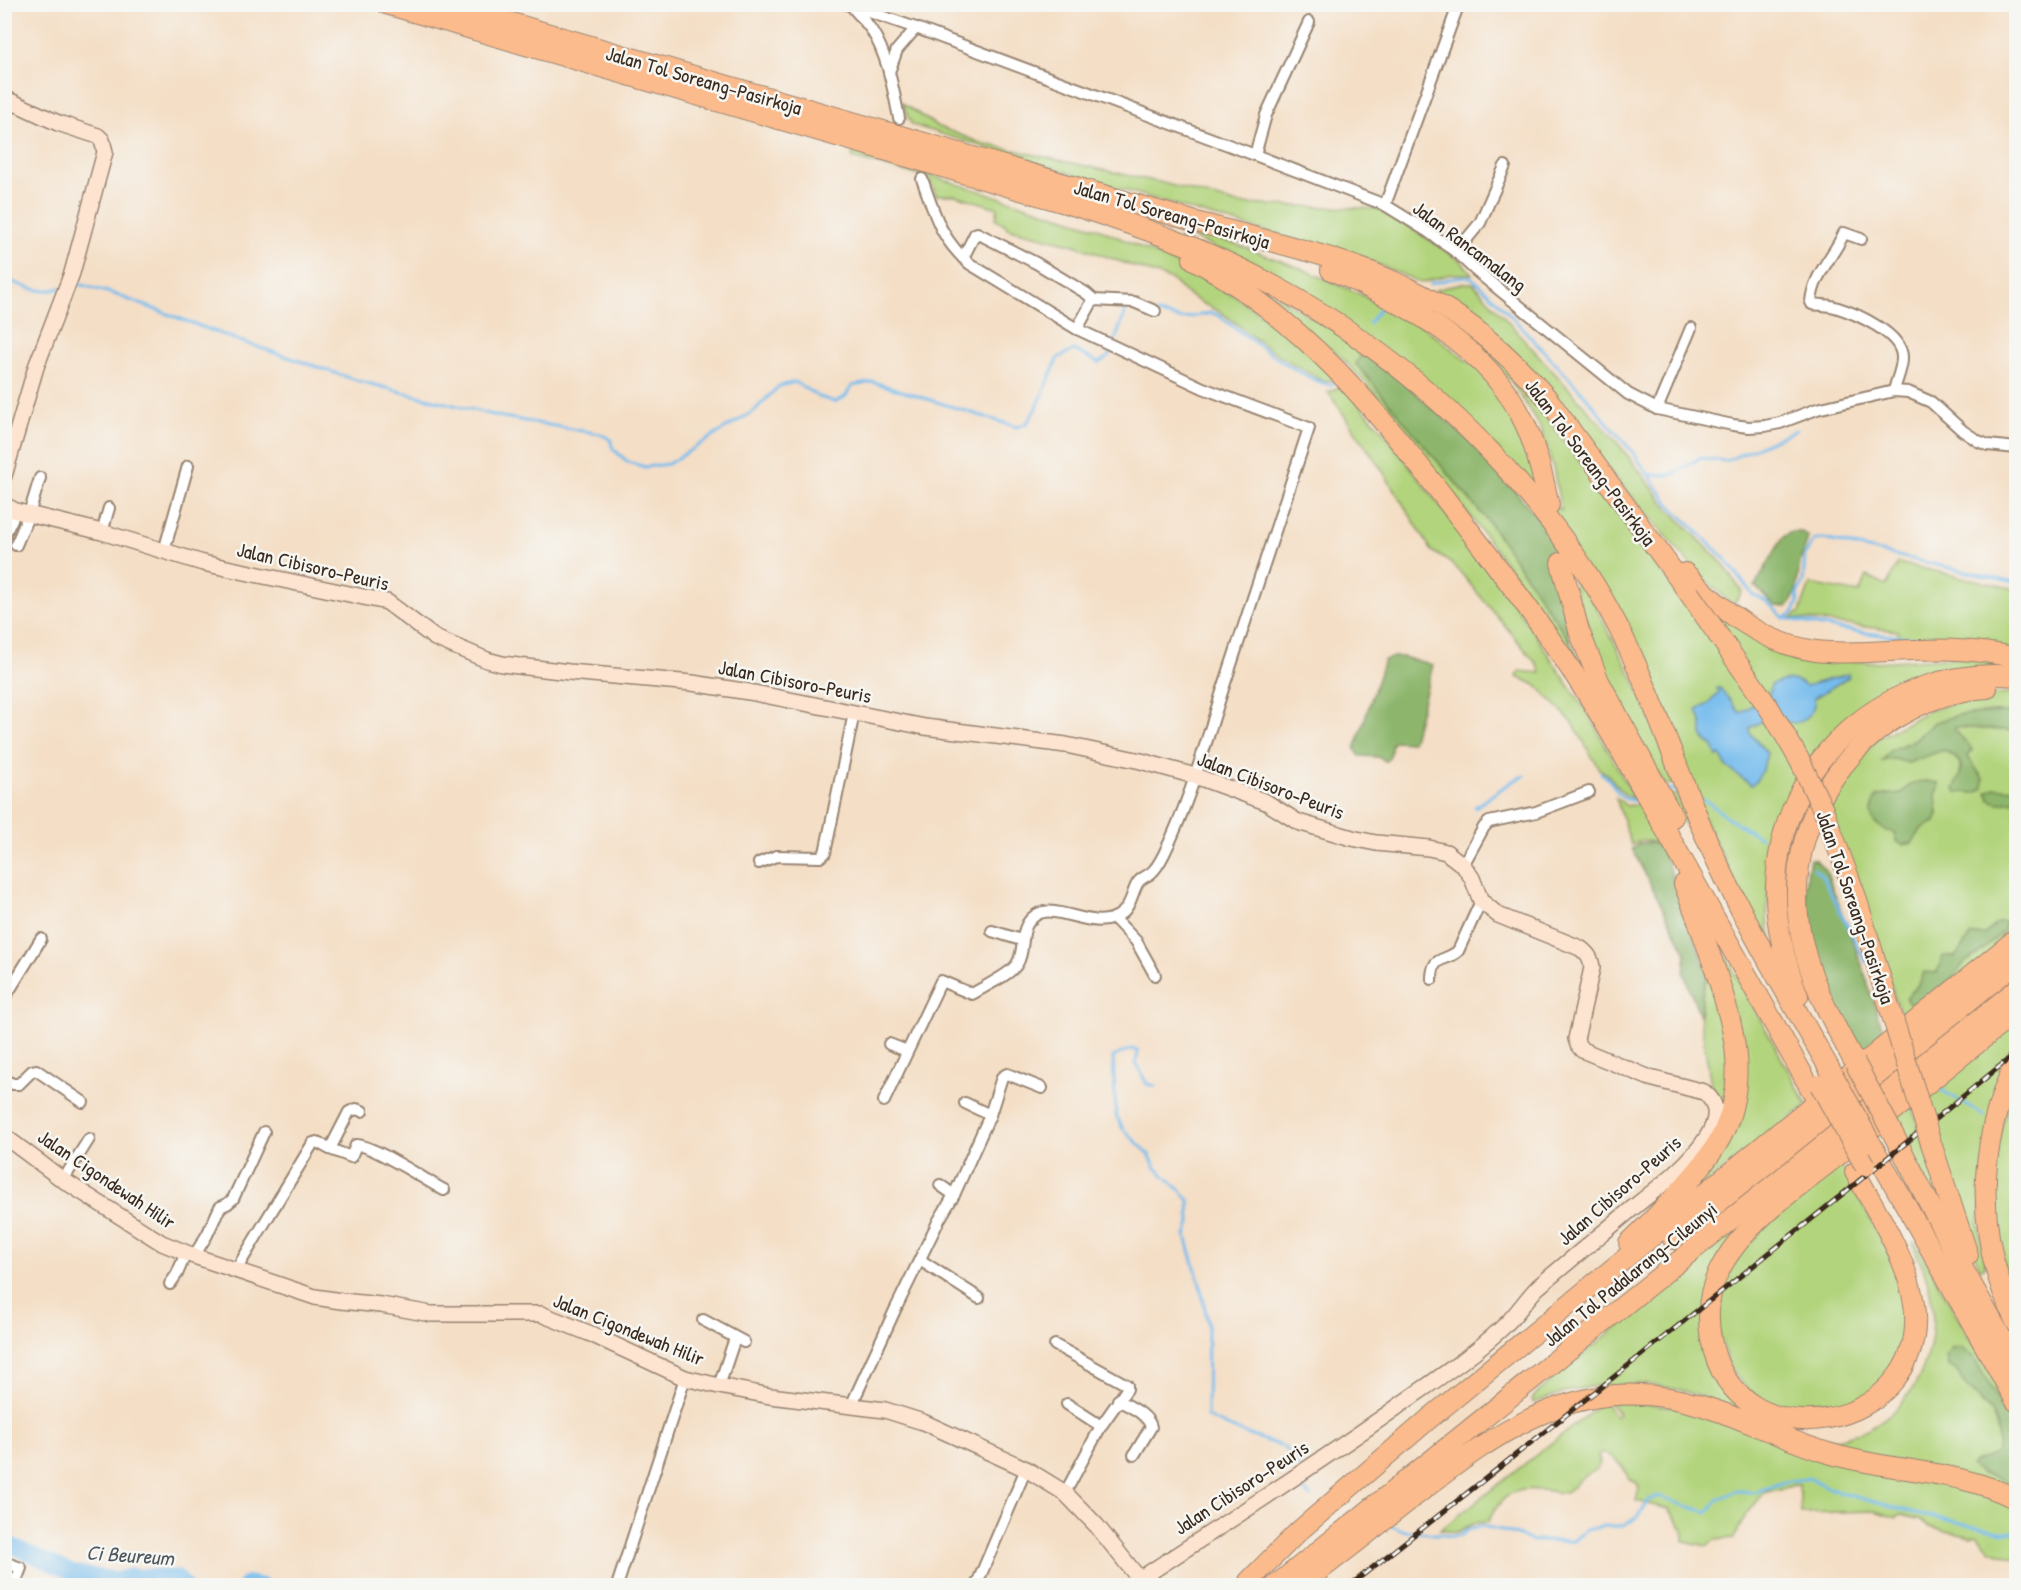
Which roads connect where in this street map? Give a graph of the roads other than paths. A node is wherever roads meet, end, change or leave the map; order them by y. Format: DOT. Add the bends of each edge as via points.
graph roads {
  1 [pos="386,4"];
  2 [pos="446,4"];
  3 [pos="1458,6"];
  4 [pos="850,7"];
  5 [pos="1309,22"];
  6 [pos="916,28"];
  7 [pos="889,72"];
  8 [pos="4,98"];
  9 [pos="899,118"];
  10 [pos="1256,155"];
  11 [pos="1505,166"];
  12 [pos="922,179"];
  13 [pos="1385,205"];
  14 [pos="1082,208"];
  15 [pos="1193,221"];
  16 [pos="1861,238"];
  17 [pos="1456,252"];
  18 [pos="963,258"];
  19 [pos="1093,300"];
  20 [pos="1155,311"];
  21 [pos="1690,328"];
  22 [pos="1077,329"];
  23 [pos="1894,391"];
  24 [pos="1657,409"];
  25 [pos="2016,448"];
  26 [pos="188,466"];
  27 [pos="4,476"];
  28 [pos="40,478"];
  29 [pos="1549,505"];
  30 [pos="109,508"];
  31 [pos="17,510"];
  32 [pos="102,532"];
  33 [pos="4,536"];
  34 [pos="16,545"];
  35 [pos="164,551"];
  36 [pos="1561,563"];
  37 [pos="1691,587"];
  38 [pos="2016,658"];
  39 [pos="2016,676"];
  40 [pos="2016,688"];
  41 [pos="1597,695"];
  42 [pos="855,713"];
  43 [pos="1195,776"];
  44 [pos="1589,792"];
  45 [pos="1668,827"];
  46 [pos="759,863"];
  47 [pos="1463,865"];
  48 [pos="1481,901"];
  49 [pos="1114,918"];
  50 [pos="992,931"];
  51 [pos="41,939"];
  52 [pos="2016,939"];
  53 [pos="1022,940"];
  54 [pos="2016,963"];
  55 [pos="1155,975"];
  56 [pos="1432,979"];
  57 [pos="2016,990"];
  58 [pos="4,999"];
  59 [pos="2016,1012"];
  60 [pos="890,1044"];
  61 [pos="907,1052"];
  62 [pos="2016,1061"];
  63 [pos="4,1080"];
  64 [pos="1824,1081"];
  65 [pos="1042,1088"];
  66 [pos="884,1101"];
  67 [pos="83,1102"];
  68 [pos="965,1103"];
  69 [pos="362,1111"];
  70 [pos="990,1115"];
  71 [pos="264,1132"];
  72 [pos="4,1136"];
  73 [pos="89,1139"];
  74 [pos="330,1149"];
  75 [pos="1860,1169"];
  76 [pos="63,1180"];
  77 [pos="940,1185"];
  78 [pos="444,1190"];
  79 [pos="954,1195"];
  80 [pos="190,1255"];
  81 [pos="920,1260"];
  82 [pos="236,1270"];
  83 [pos="170,1284"];
  84 [pos="979,1298"];
  85 [pos="703,1320"];
  86 [pos="2016,1322"];
  87 [pos="1055,1345"];
  88 [pos="2009,1369"];
  89 [pos="1487,1372"];
  90 [pos="685,1378"];
  91 [pos="719,1386"];
  92 [pos="1118,1400"];
  93 [pos="2016,1401"];
  94 [pos="1067,1404"];
  95 [pos="851,1406"];
  96 [pos="1732,1417"];
  97 [pos="1101,1426"];
  98 [pos="1134,1455"];
  99 [pos="1026,1469"];
  100 [pos="1065,1493"];
  101 [pos="2016,1499"];
  102 [pos="4,1562"];
  103 [pos="1142,1582"];
  104 [pos="1246,1583"];
  105 [pos="14,1586"];
  106 [pos="617,1586"];
  107 [pos="976,1586"];
  108 [pos="1275,1586"];
  109 [pos="1298,1586"];
  1 -- 14 [label="highway, Jalan Tol Soreang–Pasirkoja"];
  2 -- 15 [label="highway, Jalan Tol Soreang–Pasirkoja"];
  3 -- 13 [label="street"];
  4 -- 6 [label="street, Jalan Rancamalang"];
  4 -- 7 [label="street" via="872,32"];
  5 -- 10 [label="street" via="1266,115"];
  6 -- 7 [label="street" via="897,50"];
  6 -- 10 [label="street, Jalan Rancamalang"];
  7 -- 9 [label="street"];
  8 -- 27 [label="street" via="98,136 105,152 72,273 36,367"];
  10 -- 13 [label="street, Jalan Rancamalang"];
  11 -- 17 [label="street" via="1480,223"];
  12 -- 18 [label="street" via="944,235"];
  13 -- 17 [label="street, Jalan Rancamalang"];
  14 -- 41 [label="highway" via="1220,274 1281,318 1329,362 1412,456"];
  14 -- 64 [label="highway, Jalan Tol Soreang–Pasirkoja" via="1169,238 1260,278 1340,323 1412,376 1464,424 1544,513 1598,590 1636,664 1706,837"];
  15 -- 29 [label="highway" via="1346,277 1410,311 1464,347 1494,374 1519,412 1534,448"];
  15 -- 37 [label="highway, Jalan Tol Soreang–Pasirkoja" via="1307,252 1408,287 1481,333 1531,380"];
  16 -- 23 [label="street" via="1844,233 1818,275 1810,302 1851,313 1890,336 1902,358"];
  17 -- 24 [label="street, Jalan Rancamalang" via="1628,394"];
  18 -- 19 [label="street" via="977,233 1036,263"];
  18 -- 22 [label="street"];
  19 -- 20 [label="street" via="1134,302"];
  19 -- 22 [label="street"];
  21 -- 24 [label="street"];
  22 -- 43 [label="street" via="1203,388 1309,428"];
  23 -- 24 [label="street, Jalan Rancamalang" via="1816,409 1765,426 1733,425"];
  23 -- 25 [label="street, Jalan Rancamalang" via="1908,392 1931,402 1962,431 1988,446"];
  26 -- 35 [label="street"];
  28 -- 31 [label="street"];
  30 -- 32 [label="street"];
  31 -- 32 [label="street, Jalan Cibisoro-Peuris"];
  31 -- 33 [label="street"];
  31 -- 34 [label="street"];
  32 -- 35 [label="street, Jalan Cibisoro-Peuris"];
  35 -- 42 [label="street, Jalan Cibisoro-Peuris" via="203,563 387,602 435,638 502,664 692,683"];
  36 -- 41 [label="highway"];
  37 -- 38 [label="highway" via="1770,638 1798,648 1843,653 1953,649"];
  37 -- 88 [label="highway, Jalan Tol Soreang–Pasirkoja, bridge" via="1772,711 1825,814 1855,894 1952,1209"];
  39 -- 64 [label="highway" via="1942,681 1881,706 1833,744 1799,796 1779,852 1777,918 1783,952"];
  40 -- 88 [label="highway, bridge" via="1955,693 1896,717 1869,737 1845,761 1811,820 1800,854 1797,906 1801,937 1818,990 1966,1274"];
  41 -- 45 [label="highway"];
  41 -- 45 [label="highway" via="1635,778"];
  42 -- 43 [label="street, Jalan Cibisoro-Peuris" via="926,727 1066,745"];
  42 -- 46 [label="street" via="825,853 820,857 776,856"];
  43 -- 47 [label="street, Jalan Cibisoro-Peuris" via="1266,802 1298,822 1376,843 1446,852"];
  43 -- 49 [label="street" via="1163,856 1152,872 1139,881 1123,913"];
  44 -- 47 [label="street" via="1536,812 1489,822"];
  45 -- 64 [label="highway"];
  45 -- 89 [label="highway" via="1734,1033 1738,1069 1731,1113 1713,1150 1658,1213"];
  47 -- 48 [label="street"];
  48 -- 56 [label="street" via="1458,951 1436,961"];
  48 -- 103 [label="street, Jalan Cibisoro-Peuris" via="1498,915 1587,953 1592,968 1576,1039 1582,1050 1650,1078 1704,1092 1715,1106 1713,1126 1700,1147 1676,1172 1538,1287 1496,1334 1429,1385"];
  49 -- 53 [label="street" via="1087,921 1044,912 1026,925"];
  49 -- 55 [label="street" via="1136,941"];
  50 -- 53 [label="street"];
  51 -- 58 [label="street"];
  52 -- 89 [label="highway"];
  53 -- 61 [label="street" via="1015,967 972,994 941,981"];
  54 -- 104 [label="highway, Jalan Tol Padalarang–Cileunyi"];
  57 -- 108 [label="highway, Jalan Tol Padalarang–Cileunyi"];
  59 -- 75 [label="highway" via="1787,1196 1746,1234 1725,1260 1710,1299 1712,1347 1732,1386 1752,1404 1775,1415 1831,1419 1858,1409 1888,1387 1909,1352 1914,1320 1911,1289"];
  60 -- 61 [label="street"];
  61 -- 66 [label="street"];
  62 -- 86 [label="highway" via="1995,1119 1985,1194 1993,1258"];
  63 -- 67 [label="street" via="19,1084 36,1070"];
  64 -- 75 [label="highway"];
  64 -- 88 [label="highway, Jalan Tol Soreang–Pasirkoja, bridge" via="1845,1097"];
  65 -- 70 [label="street" via="1005,1074"];
  68 -- 70 [label="street"];
  69 -- 74 [label="street" via="349,1112"];
  70 -- 79 [label="street"];
  71 -- 80 [label="street" via="232,1199 220,1207 207,1235"];
  72 -- 76 [label="street, Jalan Cigondewah Hilir"];
  73 -- 76 [label="street"];
  74 -- 78 [label="street" via="351,1157 357,1145 361,1145"];
  74 -- 82 [label="street" via="317,1142 310,1147"];
  75 -- 96 [label="highway" via="1910,1255 1922,1285 1926,1326 1913,1371 1885,1406 1838,1430 1792,1431"];
  76 -- 80 [label="street, Jalan Cigondewah Hilir" via="162,1243"];
  77 -- 79 [label="street"];
  79 -- 81 [label="street"];
  80 -- 82 [label="street, Jalan Cigondewah Hilir"];
  80 -- 83 [label="street"];
  81 -- 84 [label="street"];
  81 -- 95 [label="street"];
  82 -- 90 [label="street, Jalan Cigondewah Hilir" via="315,1297 417,1312 541,1314"];
  85 -- 91 [label="street" via="740,1340"];
  87 -- 92 [label="street" via="1126,1383 1127,1389"];
  88 -- 93 [label="highway"];
  89 -- 104 [label="highway" via="1299,1531"];
  90 -- 91 [label="street, Jalan Cigondewah Hilir"];
  90 -- 106 [label="street"];
  91 -- 95 [label="street, Jalan Cigondewah Hilir"];
  92 -- 97 [label="street"];
  92 -- 98 [label="street" via="1150,1423"];
  94 -- 97 [label="street"];
  95 -- 99 [label="street, Jalan Cigondewah Hilir" via="885,1410 923,1422"];
  96 -- 101 [label="highway" via="1842,1457 1969,1481"];
  96 -- 109 [label="highway" via="1678,1399 1635,1394 1591,1399 1538,1414 1476,1449"];
  97 -- 100 [label="street"];
  99 -- 100 [label="street, Jalan Cigondewah Hilir"];
  99 -- 107 [label="street"];
  100 -- 103 [label="street, Jalan Cigondewah Hilir"];
  102 -- 105 [label="street" via="21,1568"];
}
